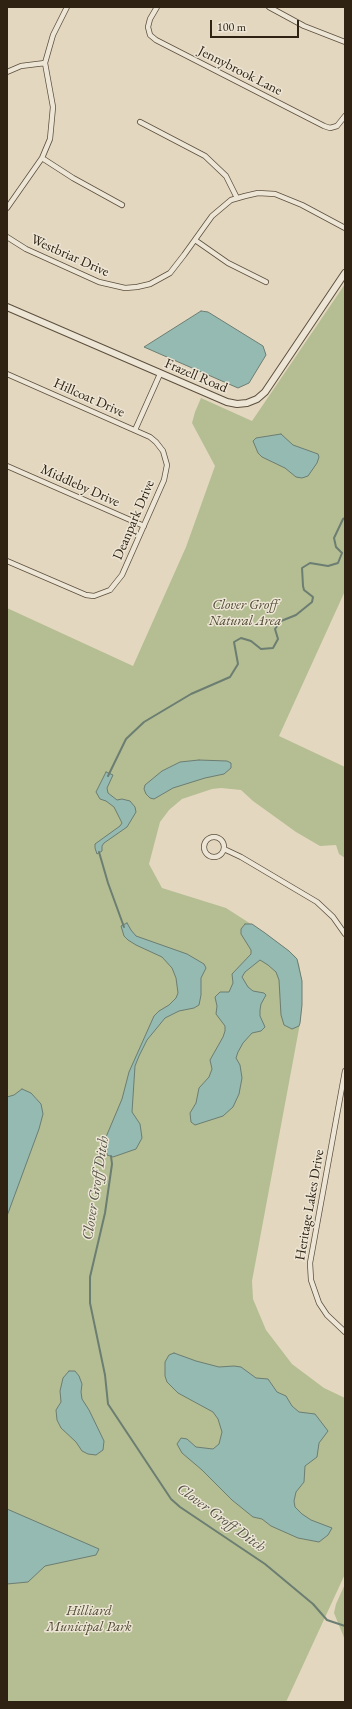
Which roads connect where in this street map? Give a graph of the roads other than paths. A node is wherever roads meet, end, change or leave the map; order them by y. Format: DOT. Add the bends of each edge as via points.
graph roads {
  1 [pos="66,7"];
  2 [pos="157,7"];
  3 [pos="270,7"];
  4 [pos="345,42"];
  5 [pos="45,63"];
  6 [pos="7,72"];
  7 [pos="345,116"];
  8 [pos="140,122"];
  9 [pos="42,158"];
  10 [pos="237,198"];
  11 [pos="122,205"];
  12 [pos="7,208"];
  13 [pos="345,228"];
  14 [pos="7,237"];
  15 [pos="195,240"];
  16 [pos="345,273"];
  17 [pos="266,282"];
  18 [pos="7,307"];
  19 [pos="7,374"];
  20 [pos="160,374"];
  21 [pos="135,430"];
  22 [pos="160,447"];
  23 [pos="7,466"];
  24 [pos="144,526"];
  25 [pos="7,561"];
  26 [pos="224,849"];
  27 [pos="345,934"];
  28 [pos="345,1071"];
  29 [pos="345,1332"];
  1 -- 5 [label="street" via="53,35"];
  2 -- 7 [label="street, Jennybrook Lane" via="148,27 150,35 156,40 324,126 337,126"];
  3 -- 4 [label="street" via="304,26"];
  5 -- 6 [label="street" via="21,66"];
  5 -- 9 [label="street" via="52,108 50,139"];
  8 -- 10 [label="street" via="205,156 226,176"];
  9 -- 11 [label="street"];
  9 -- 12 [label="street"];
  10 -- 13 [label="street, Westbriar Drive" via="258,193 275,194"];
  10 -- 15 [label="street, Westbriar Drive" via="225,204 212,216"];
  14 -- 15 [label="street, Westbriar Drive" via="26,249 99,282 125,288 161,279 170,273"];
  15 -- 17 [label="street" via="228,263"];
  16 -- 20 [label="street, Frazell Road" via="266,392 257,399 237,404 226,402"];
  18 -- 20 [label="street, Frazell Road"];
  19 -- 21 [label="street, Hillcoat Drive"];
  20 -- 21 [label="street"];
  21 -- 22 [label="street, Hillcoat Drive" via="150,437"];
  22 -- 24 [label="street, Deanpark Drive" via="166,459 166,473"];
  23 -- 24 [label="street, Middleby Drive"];
  24 -- 25 [label="street, Deanpark Drive" via="122,575 110,590 103,594 94,596 77,593"];
  26 -- 26 [label="street" via="222,841 215,837 210,838 205,845 205,851 212,856 221,854"];
  26 -- 27 [label="street" via="317,902 333,917"];
  28 -- 29 [label="street, Heritage Lakes Drive" via="310,1264 311,1280 319,1303 327,1315"];
}
